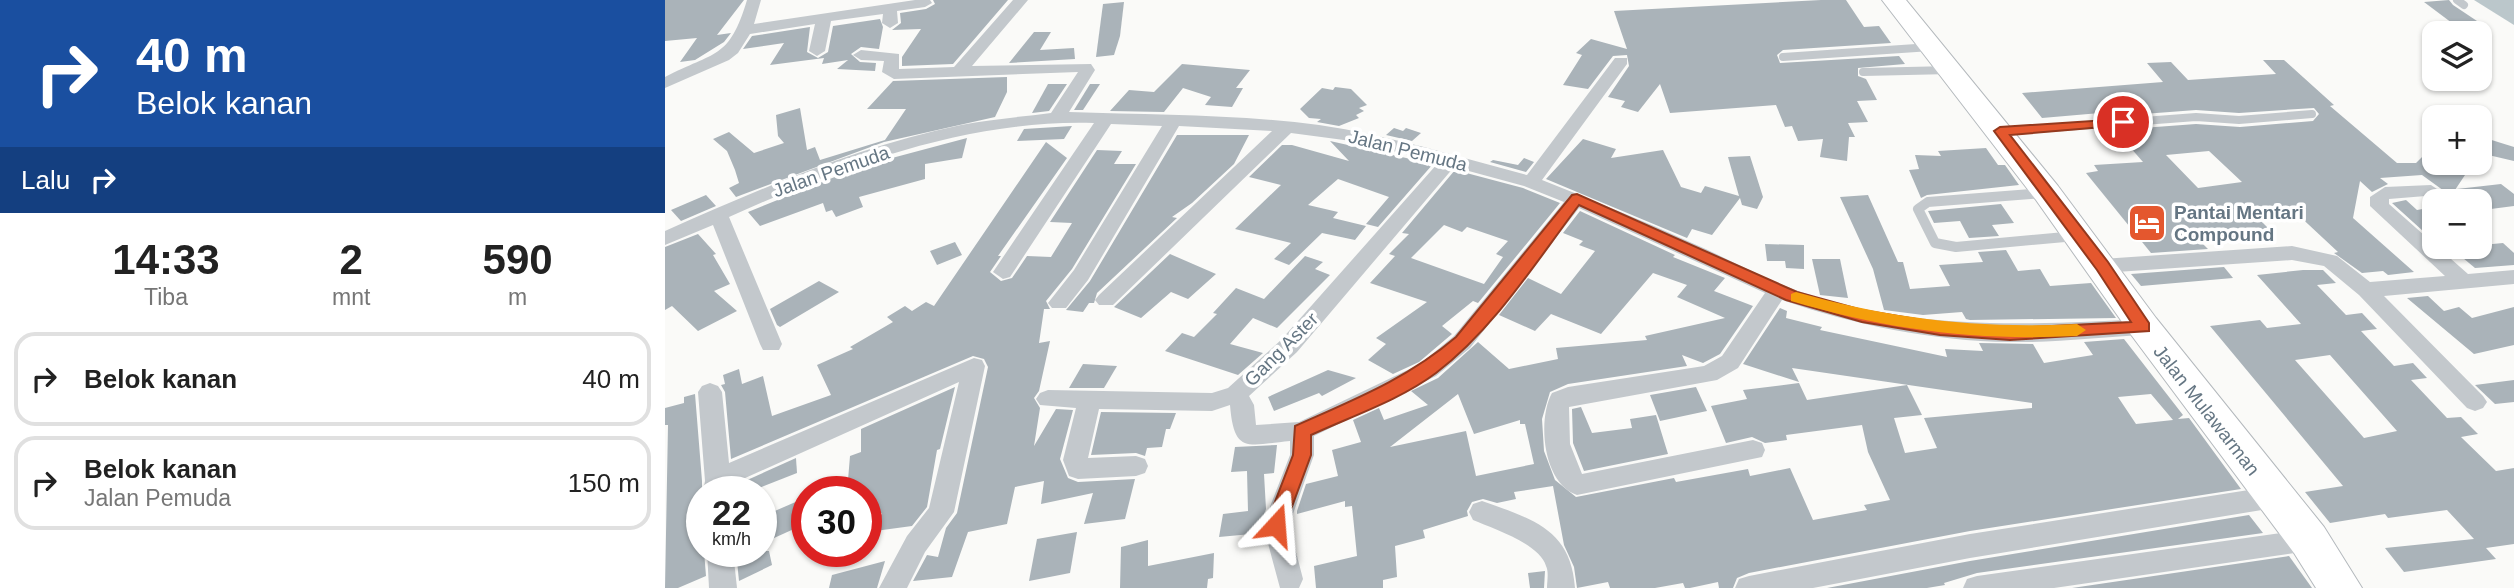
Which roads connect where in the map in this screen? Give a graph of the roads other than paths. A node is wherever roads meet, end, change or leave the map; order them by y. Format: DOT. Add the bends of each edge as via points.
graph roads {
  1 [pos="754,0"];
  2 [pos="1021,0"];
  3 [pos="1894,0"];
  4 [pos="925,3"];
  5 [pos="824,18"];
  6 [pos="745,30"];
  7 [pos="817,51"];
  8 [pos="861,55"];
  9 [pos="1783,57"];
  10 [pos="1943,59"];
  11 [pos="1621,61"];
  12 [pos="958,72"];
  13 [pos="1863,72"];
  14 [pos="665,83"];
  15 [pos="2312,114"];
  16 [pos="1057,117"];
  17 [pos="1107,117"];
  18 [pos="1173,121"];
  19 [pos="1288,126"];
  20 [pos="2000,131"];
  21 [pos="1450,160"];
  22 [pos="1531,182"];
  23 [pos="2422,191"];
  24 [pos="2047,192"];
  25 [pos="1577,198"];
  26 [pos="718,214"];
  27 [pos="2079,236"];
  28 [pos="665,239"];
  29 [pos="2422,244"];
  30 [pos="2439,259"];
  31 [pos="2102,266"];
  32 [pos="1003,272"];
  33 [pos="2514,278"];
  34 [pos="2464,282"];
  35 [pos="1778,290"];
  36 [pos="2366,290"];
  37 [pos="1106,300"];
  38 [pos="1059,303"];
  39 [pos="2144,327"];
  40 [pos="771,344"];
  41 [pos="710,391"];
  42 [pos="1236,394"];
  43 [pos="1048,399"];
  44 [pos="1090,399"];
  45 [pos="2475,402"];
  46 [pos="1302,431"];
  47 [pos="1753,450"];
  48 [pos="1136,467"];
  49 [pos="716,476"];
  50 [pos="733,476"];
  51 [pos="2274,497"];
  52 [pos="1482,512"];
  53 [pos="2309,540"];
  54 [pos="721,567"];
  55 [pos="1289,579"];
  56 [pos="723,588"];
  57 [pos="893,588"];
  58 [pos="1561,588"];
  59 [pos="1749,588"];
  60 [pos="1977,588"];
  61 [pos="2340,588"];
  1 -- 6 [label="street"];
  2 -- 12 [label="street"];
  3 -- 10 [label="highway, Jalan Mulawarman"];
  4 -- 5 [label="street" via="890,16"];
  5 -- 6 [label="street"];
  5 -- 7 [label="street"];
  6 -- 14 [label="street" via="732,52"];
  8 -- 12 [label="street" via="893,57 890,72 894,74"];
  9 -- 10 [label="lane"];
  10 -- 13 [label="lane"];
  10 -- 20 [label="highway, Jalan Mulawarman"];
  11 -- 22 [label="street"];
  12 -- 16 [label="street" via="1085,67"];
  15 -- 20 [label="lane"];
  16 -- 17 [label="street, Jalan Pemuda"];
  16 -- 26 [label="street, Jalan Pemuda" via="962,130 904,146 782,186"];
  17 -- 18 [label="street, Jalan Pemuda"];
  17 -- 32 [label="street"];
  18 -- 19 [label="street, Jalan Pemuda"];
  18 -- 38 [label="street" via="1081,275"];
  19 -- 21 [label="street, Jalan Pemuda" via="1360,137"];
  19 -- 37 [label="street"];
  20 -- 24 [label="highway, Jalan Mulawarman"];
  21 -- 22 [label="street, Jalan Pemuda"];
  21 -- 42 [label="street, Gang Aster" via="1289,346"];
  22 -- 25 [label="street, Jalan Pemuda"];
  23 -- 29 [label="street" via="2379,197 2380,206"];
  24 -- 27 [label="highway, Jalan Mulawarman"];
  24 -- 27 [label="lane" via="1928,202 1919,209 1935,243 1956,247"];
  25 -- 35 [label="street, Jalan Pemuda"];
  25 -- 46 [label="street" via="1453,349 1416,377"];
  26 -- 28 [label="street, Jalan Pemuda"];
  26 -- 40 [label="street"];
  27 -- 31 [label="highway, Jalan Mulawarman"];
  30 -- 34 [label="street"];
  31 -- 36 [label="street" via="2292,253 2330,261"];
  31 -- 39 [label="highway, Jalan Mulawarman"];
  33 -- 34 [label="street"];
  34 -- 36 [label="street"];
  35 -- 39 [label="street, Jalan Pemuda" via="1862,316 1940,329 2010,334"];
  35 -- 47 [label="street" via="1730,362 1720,369 1568,396 1560,399 1556,408 1565,471 1577,485"];
  36 -- 45 [label="street"];
  39 -- 51 [label="highway, Jalan Mulawarman"];
  41 -- 49 [label="street"];
  42 -- 44 [label="street, Gang Aster" via="1212,402"];
  42 -- 46 [label="street" via="1249,435"];
  43 -- 44 [label="street, Gang Aster"];
  44 -- 48 [label="street" via="1075,460 1078,469"];
  46 -- 55 [label="street" via="1302,455 1276,525"];
  50 -- 57 [label="street" via="974,366 941,512 916,544"];
  51 -- 53 [label="highway, Jalan Mulawarman"];
  51 -- 59 [label="street" via="1970,545"];
  52 -- 58 [label="street" via="1548,547 1559,561"];
  53 -- 60 [label="street"];
  53 -- 61 [label="highway, Jalan Mulawarman"];
  54 -- 56 [label="street"];
}
